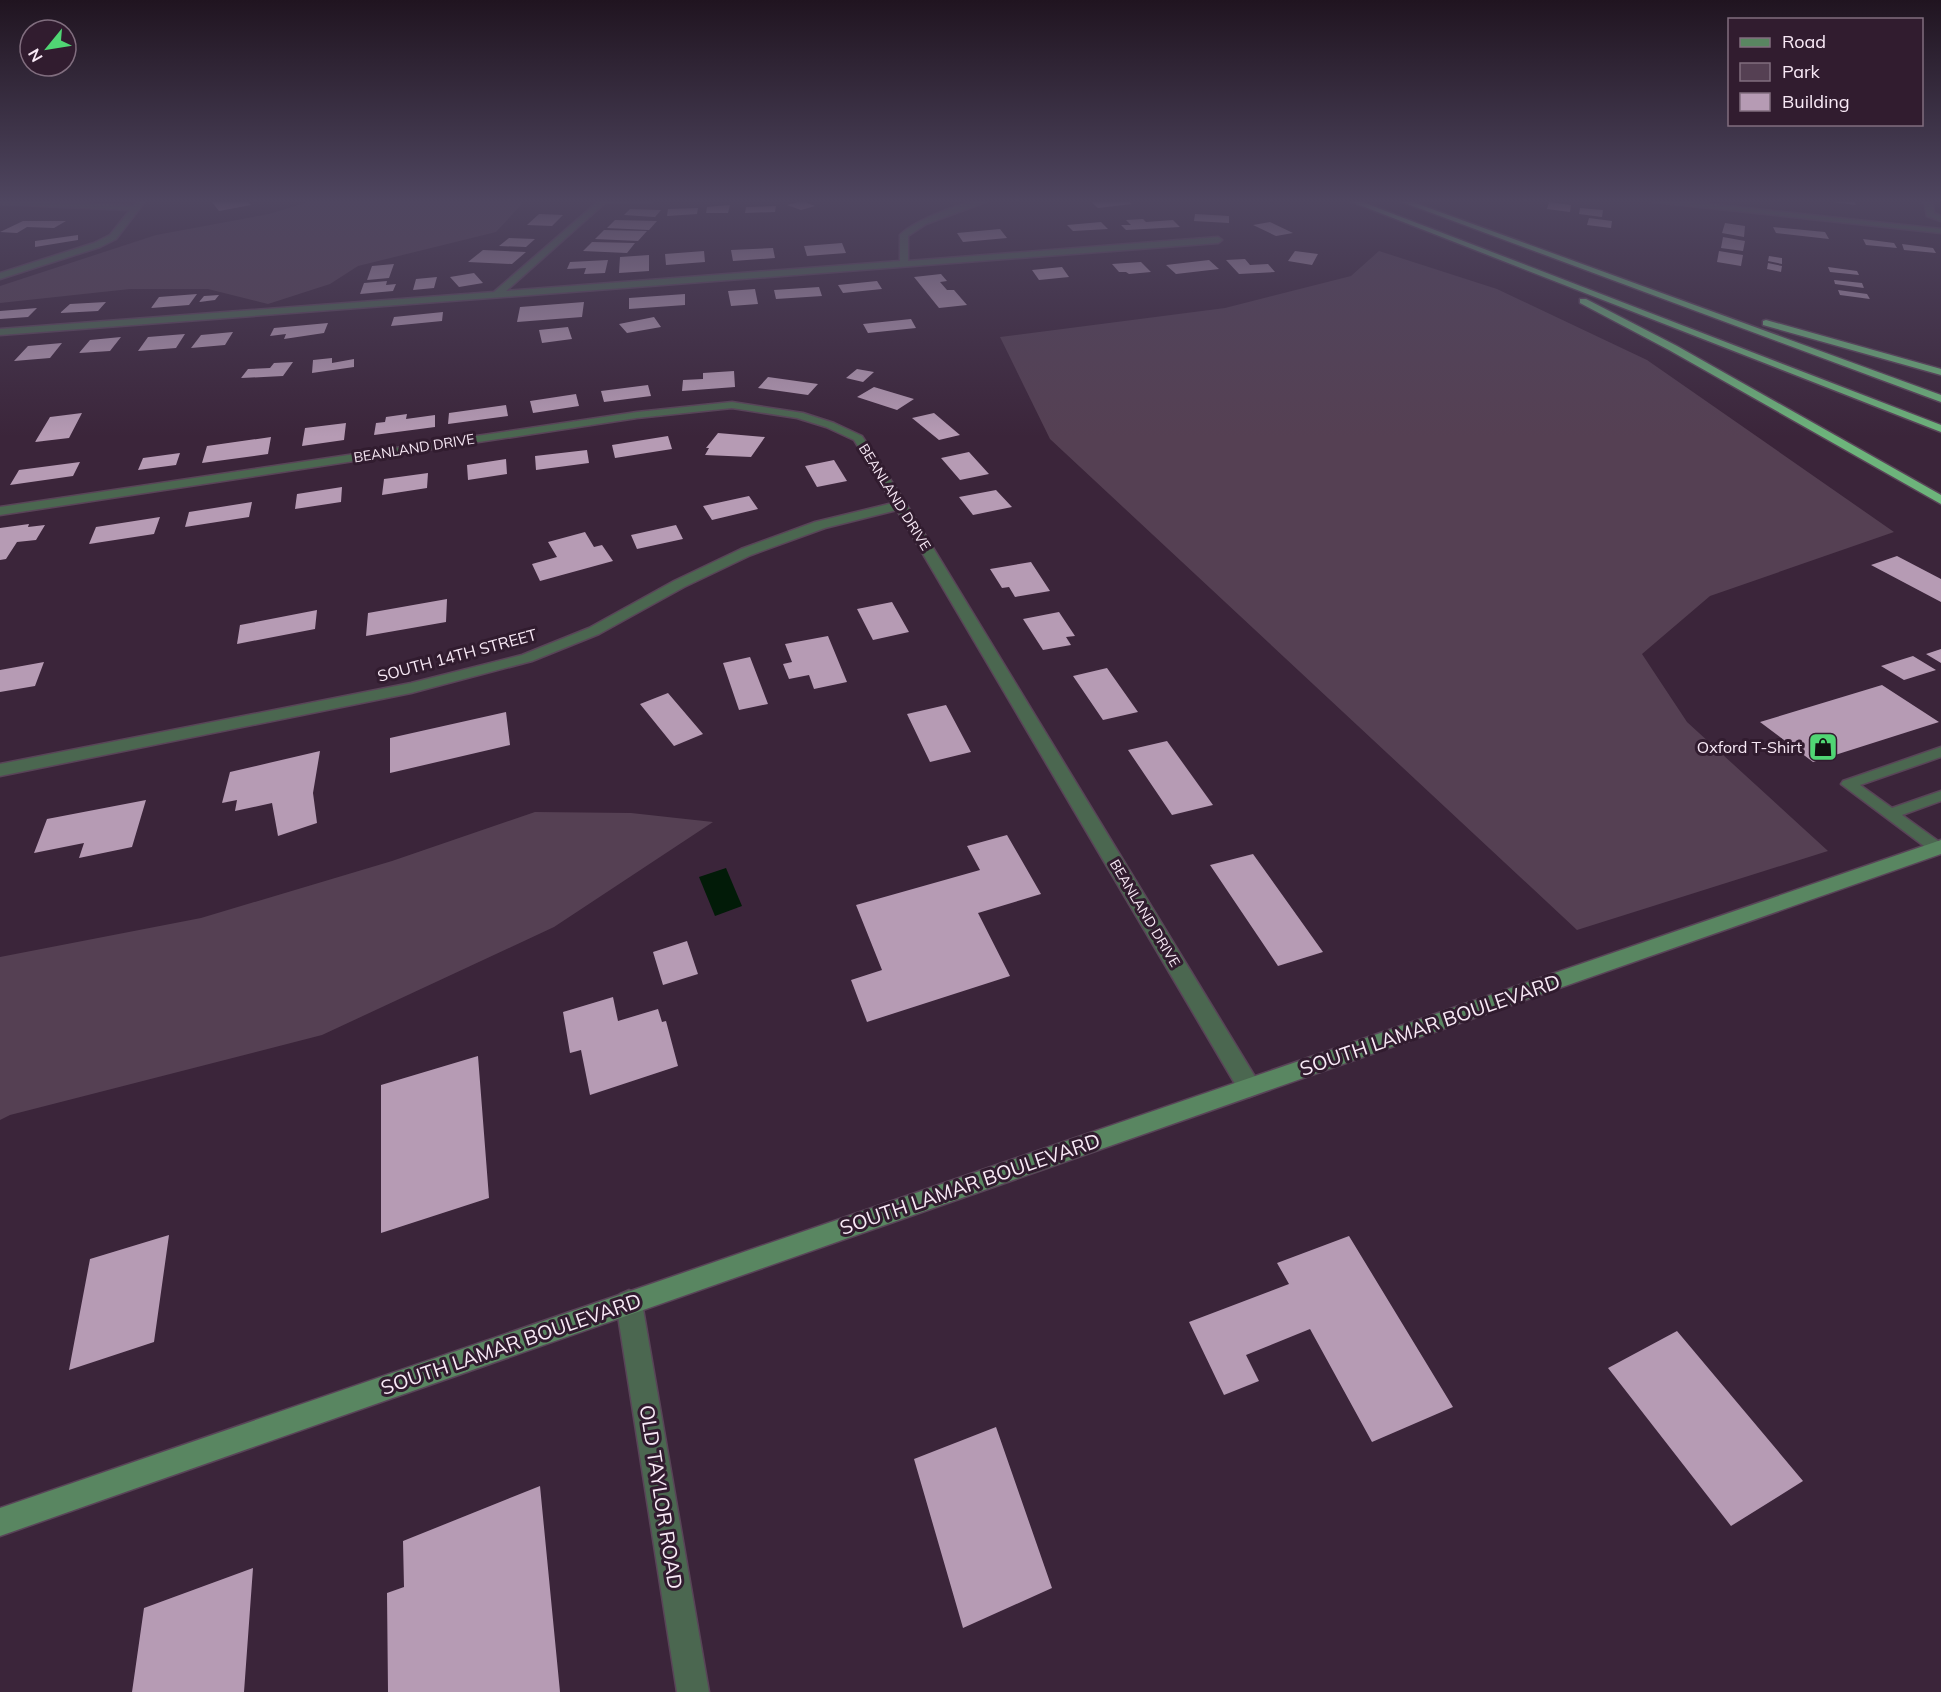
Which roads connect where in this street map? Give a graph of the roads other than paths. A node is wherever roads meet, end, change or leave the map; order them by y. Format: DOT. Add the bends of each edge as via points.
graph roads {
  1 [pos="514,279"];
  2 [pos="688,279"];
  3 [pos="1536,279"];
  4 [pos="1556,279"];
  5 [pos="1613,279"];
  6 [pos="1620,279"];
  7 [pos="498,293"];
  8 [pos="0,332"];
  9 [pos="1941,372"];
  10 [pos="1941,399"];
  11 [pos="1941,429"];
  12 [pos="1941,500"];
  13 [pos="901,505"];
  14 [pos="0,511"];
  15 [pos="1941,752"];
  16 [pos="0,770"];
  17 [pos="1941,796"];
  18 [pos="1890,814"];
  19 [pos="1939,847"];
  20 [pos="1249,1087"];
  21 [pos="629,1303"];
  22 [pos="0,1522"];
  23 [pos="693,1692"];
  1 -- 7 [label="street"];
  2 -- 7 [label="street"];
  3 -- 12 [label="highway" via="1673,348"];
  4 -- 11 [label="highway"];
  5 -- 10 [label="highway"];
  6 -- 9 [label="highway"];
  7 -- 8 [label="street"];
  13 -- 14 [label="street, BEANLAND DRIVE" via="858,438 799,415 732,405 637,414"];
  13 -- 16 [label="street, SOUTH 14TH STREET" via="820,525 746,552 594,631 527,658 411,688"];
  13 -- 20 [label="street, BEANLAND DRIVE"];
  15 -- 18 [label="lane" via="1848,784"];
  17 -- 18 [label="lane"];
  18 -- 19 [label="lane"];
  19 -- 20 [label="street, SOUTH LAMAR BOULEVARD"];
  20 -- 21 [label="street, SOUTH LAMAR BOULEVARD"];
  21 -- 22 [label="street, SOUTH LAMAR BOULEVARD"];
  21 -- 23 [label="street, OLD TAYLOR ROAD"];
}
